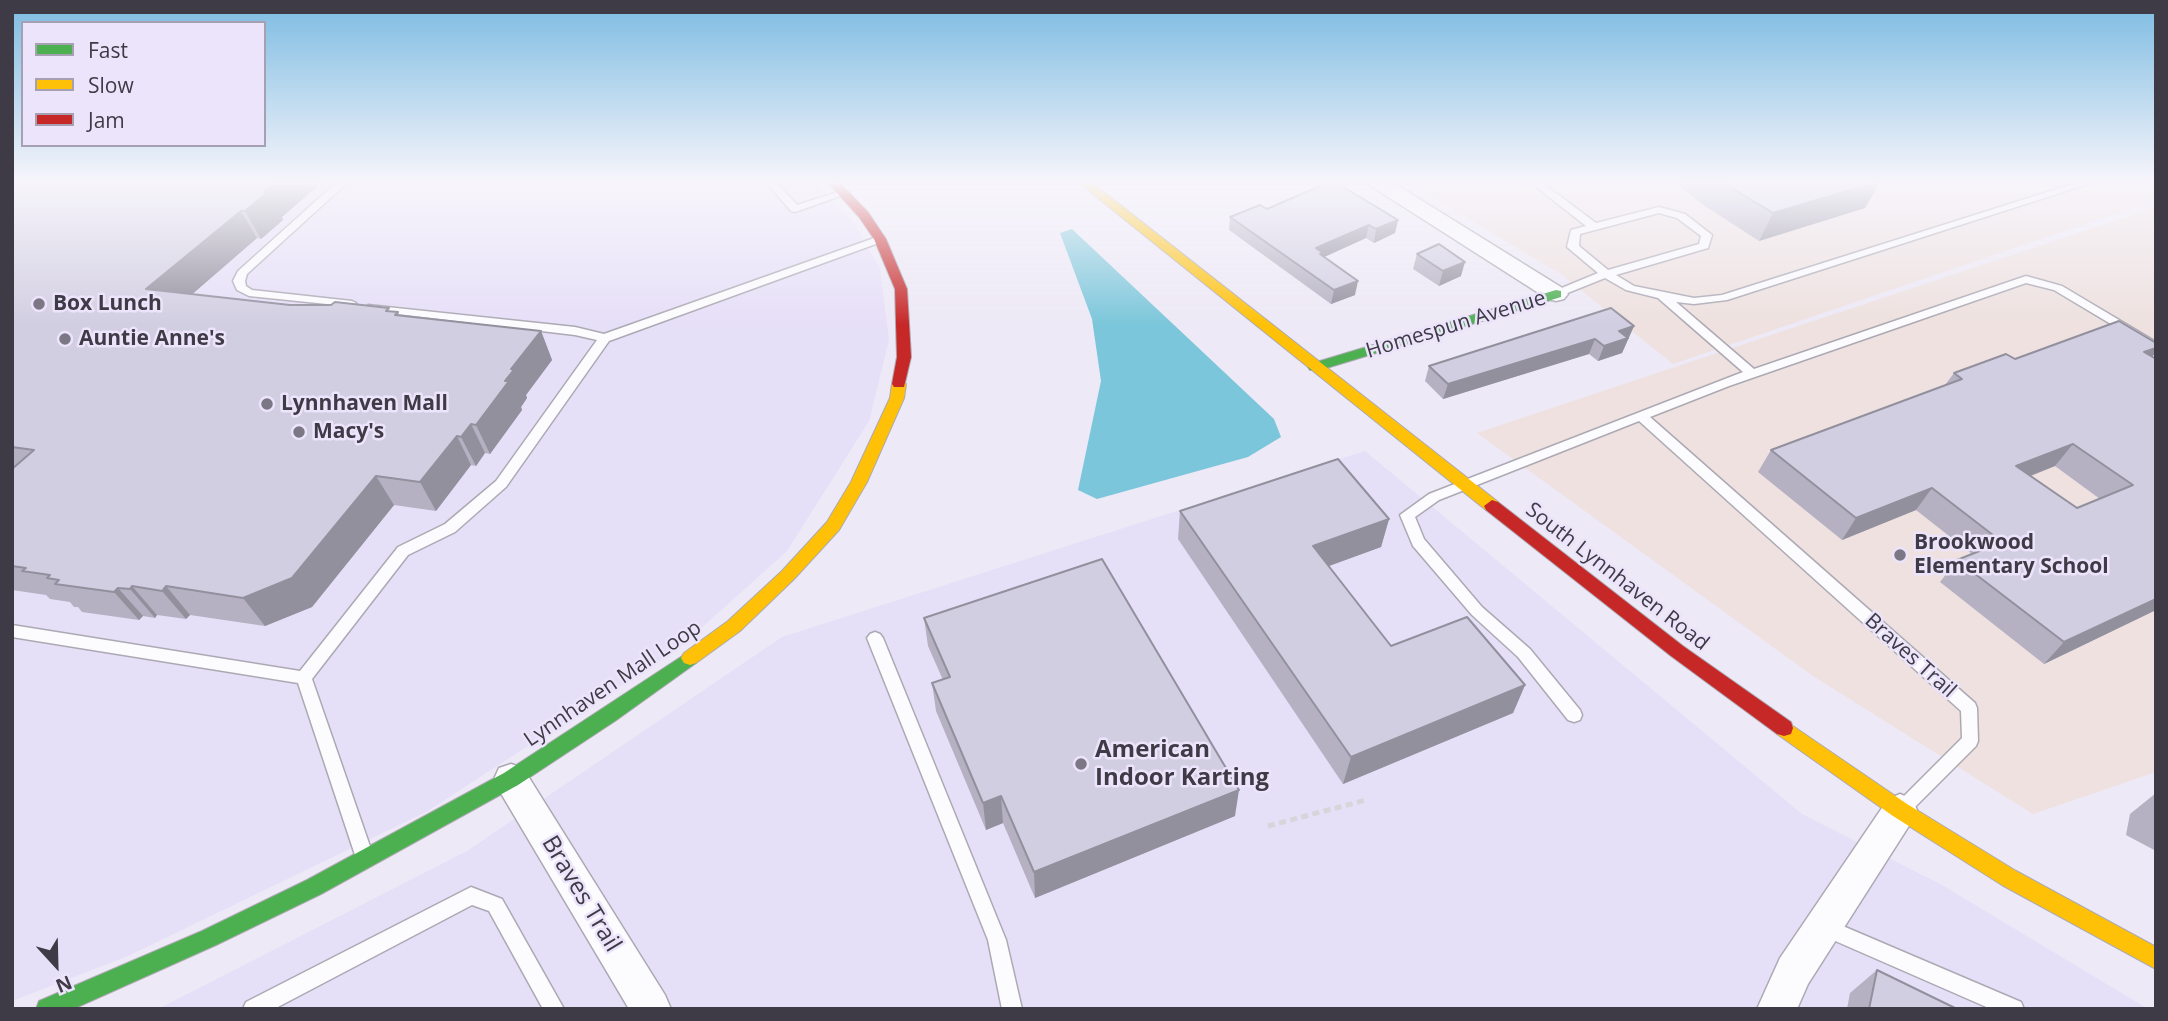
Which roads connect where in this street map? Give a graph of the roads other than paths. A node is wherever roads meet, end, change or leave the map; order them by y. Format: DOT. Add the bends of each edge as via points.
graph roads {
  1 [pos="290,230"];
  2 [pos="873,230"];
  3 [pos="1143,230"];
  4 [pos="1454,230"];
  5 [pos="1584,230"];
  6 [pos="1700,230"];
  7 [pos="1939,230"];
  8 [pos="880,239"];
  9 [pos="1606,274"];
  10 [pos="1556,294"];
  11 [pos="1662,296"];
  12 [pos="605,338"];
  13 [pos="2156,348"];
  14 [pos="1315,367"];
  15 [pos="1753,374"];
  16 [pos="1641,416"];
  17 [pos="1465,485"];
  18 [pos="12,631"];
  19 [pos="875,638"];
  20 [pos="304,678"];
  21 [pos="1574,715"];
  22 [pos="511,779"];
  23 [pos="1900,810"];
  24 [pos="365,859"];
  25 [pos="1823,927"];
  26 [pos="2156,959"];
  27 [pos="638,1005"];
  28 [pos="47,1009"];
  29 [pos="253,1009"];
  30 [pos="554,1009"];
  31 [pos="1012,1009"];
  32 [pos="1777,1009"];
  33 [pos="2014,1009"];
  1 -- 12 [label="lane" via="242,273 241,288 249,293"];
  2 -- 8 [label="street, Lynnhaven Mall Loop"];
  3 -- 14 [label="street, South Lynnhaven Road"];
  4 -- 10 [label="street, Homespun Avenue"];
  5 -- 9 [label="lane" via="1575,232 1573,247"];
  6 -- 9 [label="lane" via="1707,235 1704,246"];
  7 -- 11 [label="lane" via="1723,298 1694,301"];
  8 -- 12 [label="lane"];
  8 -- 22 [label="street, Lynnhaven Mall Loop" via="901,289 904,357 897,398 882,438 832,526 734,626"];
  9 -- 10 [label="lane"];
  9 -- 11 [label="lane" via="1630,288"];
  10 -- 14 [label="street, Homespun Avenue"];
  11 -- 15 [label="lane"];
  12 -- 20 [label="lane" via="500,484 450,527 403,551"];
  13 -- 15 [label="lane" via="2058,288 2026,279"];
  14 -- 17 [label="street, South Lynnhaven Road"];
  15 -- 16 [label="lane"];
  16 -- 17 [label="lane"];
  16 -- 23 [label="lane, Braves Trail" via="1969,708 1970,740"];
  17 -- 21 [label="lane" via="1434,497 1407,515 1418,542 1477,611 1524,653"];
  17 -- 23 [label="street, South Lynnhaven Road" via="1677,651"];
  18 -- 20 [label="lane"];
  19 -- 31 [label="lane" via="997,940"];
  20 -- 24 [label="lane"];
  22 -- 24 [label="street, Lynnhaven Mall Loop"];
  22 -- 27 [label="street, Braves Trail"];
  23 -- 25 [label="street, Braves Trail"];
  23 -- 26 [label="street, South Lynnhaven Road" via="2009,878"];
  24 -- 28 [label="street, Lynnhaven Mall Loop" via="209,938"];
  25 -- 32 [label="street, Braves Trail" via="1794,971"];
  25 -- 33 [label="lane"];
  29 -- 30 [label="lane" via="471,896 495,905"];
}
